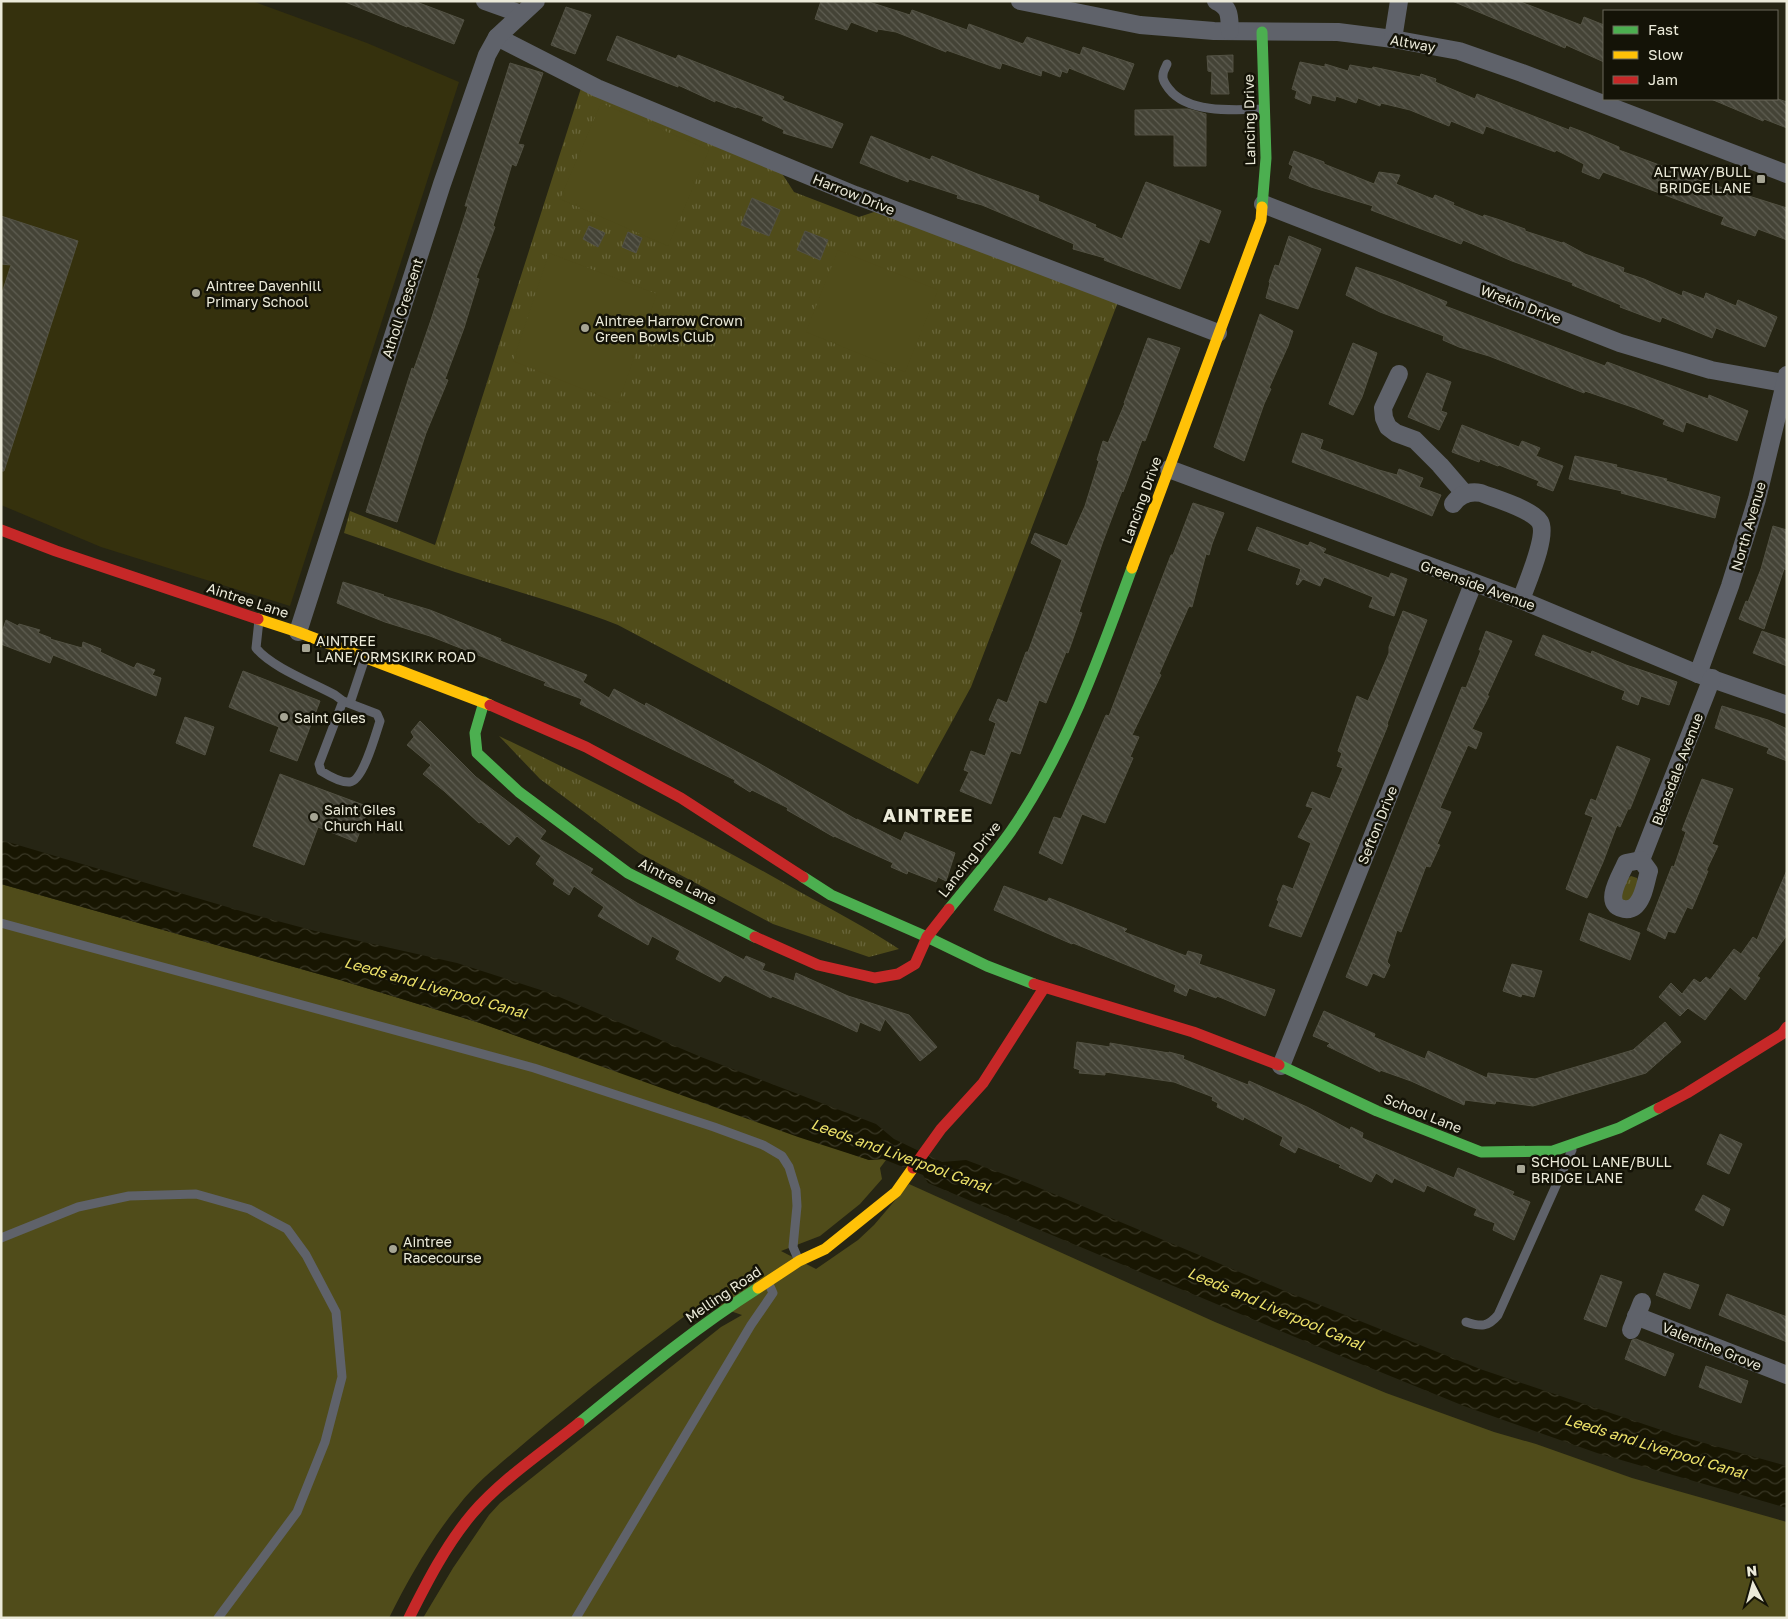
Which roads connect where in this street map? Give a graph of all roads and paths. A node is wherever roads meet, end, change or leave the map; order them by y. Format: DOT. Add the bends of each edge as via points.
graph roads {
  1 [pos="485,1"];
  2 [pos="536,1"];
  3 [pos="1020,1"];
  4 [pos="1216,1"];
  5 [pos="1399,1"];
  6 [pos="1063,6"];
  7 [pos="521,14"];
  8 [pos="1230,31"];
  9 [pos="1262,32"];
  10 [pos="497,37"];
  11 [pos="1393,39"];
  12 [pos="1167,64"];
  13 [pos="1264,109"];
  14 [pos="1787,174"];
  15 [pos="1263,204"];
  16 [pos="1218,333"];
  17 [pos="1399,374"];
  18 [pos="1786,379"];
  19 [pos="1169,469"];
  20 [pos="1,530"];
  21 [pos="1473,584"];
  22 [pos="1521,600"];
  23 [pos="259,620"];
  24 [pos="298,632"];
  25 [pos="365,658"];
  26 [pos="1705,676"];
  27 [pos="347,702"];
  28 [pos="484,702"];
  29 [pos="1787,705"];
  30 [pos="1641,860"];
  31 [pos="1,923"];
  32 [pos="927,937"];
  33 [pos="1044,988"];
  34 [pos="1785,1033"];
  35 [pos="1281,1066"];
  36 [pos="1575,1144"];
  37 [pos="1,1238"];
  38 [pos="799,1261"];
  39 [pos="768,1281"];
  40 [pos="1637,1316"];
  41 [pos="1466,1322"];
  42 [pos="1787,1376"];
  43 [pos="218,1618"];
  44 [pos="409,1618"];
  45 [pos="576,1618"];
  1 -- 7 [label="street"];
  2 -- 7 [label="street, Atholl Crescent"];
  3 -- 6 [label="street, Altway"];
  4 -- 8 [label="street" via="1228,12"];
  5 -- 11 [label="street"];
  6 -- 8 [label="street, Altway" via="1140,25"];
  7 -- 10 [label="street, Atholl Crescent"];
  8 -- 9 [label="street, Altway"];
  9 -- 11 [label="street, Altway" via="1338,32"];
  9 -- 13 [label="street, Lancing Drive"];
  10 -- 16 [label="street, Harrow Drive" via="597,88 855,195"];
  10 -- 24 [label="street, Atholl Crescent" via="487,55 442,184"];
  11 -- 14 [label="street, Altway" via="1464,53"];
  12 -- 13 [label="lane" via="1164,82 1175,96 1194,105 1233,111"];
  13 -- 15 [label="street, Lancing Drive" via="1266,158"];
  15 -- 16 [label="street, Lancing Drive" via="1261,220"];
  15 -- 18 [label="street, Wrekin Drive" via="1620,343 1711,370"];
  16 -- 19 [label="street, Lancing Drive"];
  17 -- 22 [label="street" via="1383,408 1388,427 1415,440 1440,465 1459,499 1474,492 1482,493 1540,521 1543,529 1541,541"];
  18 -- 26 [label="street, North Avenue" via="1757,498"];
  19 -- 21 [label="street, Greenside Avenue"];
  19 -- 32 [label="street, Lancing Drive" via="1093,675 1056,756 1011,831"];
  20 -- 23 [label="street, Aintree Lane" via="56,552"];
  21 -- 22 [label="street, Greenside Avenue"];
  21 -- 35 [label="street, Sefton Drive"];
  22 -- 26 [label="street, Greenside Avenue"];
  23 -- 24 [label="street, Aintree Lane"];
  23 -- 27 [label="lane" via="256,648 261,654"];
  24 -- 25 [label="street, Aintree Lane"];
  25 -- 27 [label="lane"];
  25 -- 28 [label="street, Aintree Lane"];
  26 -- 29 [label="street, Greenside Avenue"];
  26 -- 30 [label="street, Bleasdale Avenue"];
  27 -- 27 [label="lane" via="319,764 321,771 349,782 355,781 361,773 380,721 377,714"];
  28 -- 32 [label="street, Aintree Lane" via="586,747 681,798 831,895"];
  28 -- 32 [label="street, Aintree Lane" via="475,733 477,753 519,792 628,872 792,954 875,978 898,974 915,964"];
  31 -- 38 [label="lane" via="534,1068 763,1145 782,1156 793,1178 797,1206 793,1247"];
  32 -- 33 [label="street, Aintree Lane"];
  33 -- 35 [label="street, School Lane" via="1193,1032"];
  33 -- 38 [label="street, Melling Road" via="982,1083 941,1129 896,1192 826,1248"];
  34 -- 36 [label="street, School Lane" via="1688,1093 1619,1128"];
  35 -- 36 [label="street, School Lane" via="1377,1111 1481,1152 1553,1152"];
  36 -- 41 [label="lane" via="1498,1314 1491,1323 1484,1325"];
  37 -- 43 [label="lane" via="87,1205 129,1196 196,1194 249,1208 286,1229 306,1255 336,1312 342,1377 325,1442 297,1512"];
  38 -- 39 [label="street, Melling Road"];
  39 -- 44 [label="street, Melling Road" via="680,1342 500,1486 473,1513 458,1534"];
  39 -- 45 [label="lane" via="773,1293"];
  40 -- 42 [label="street, Valentine Grove"];
}
